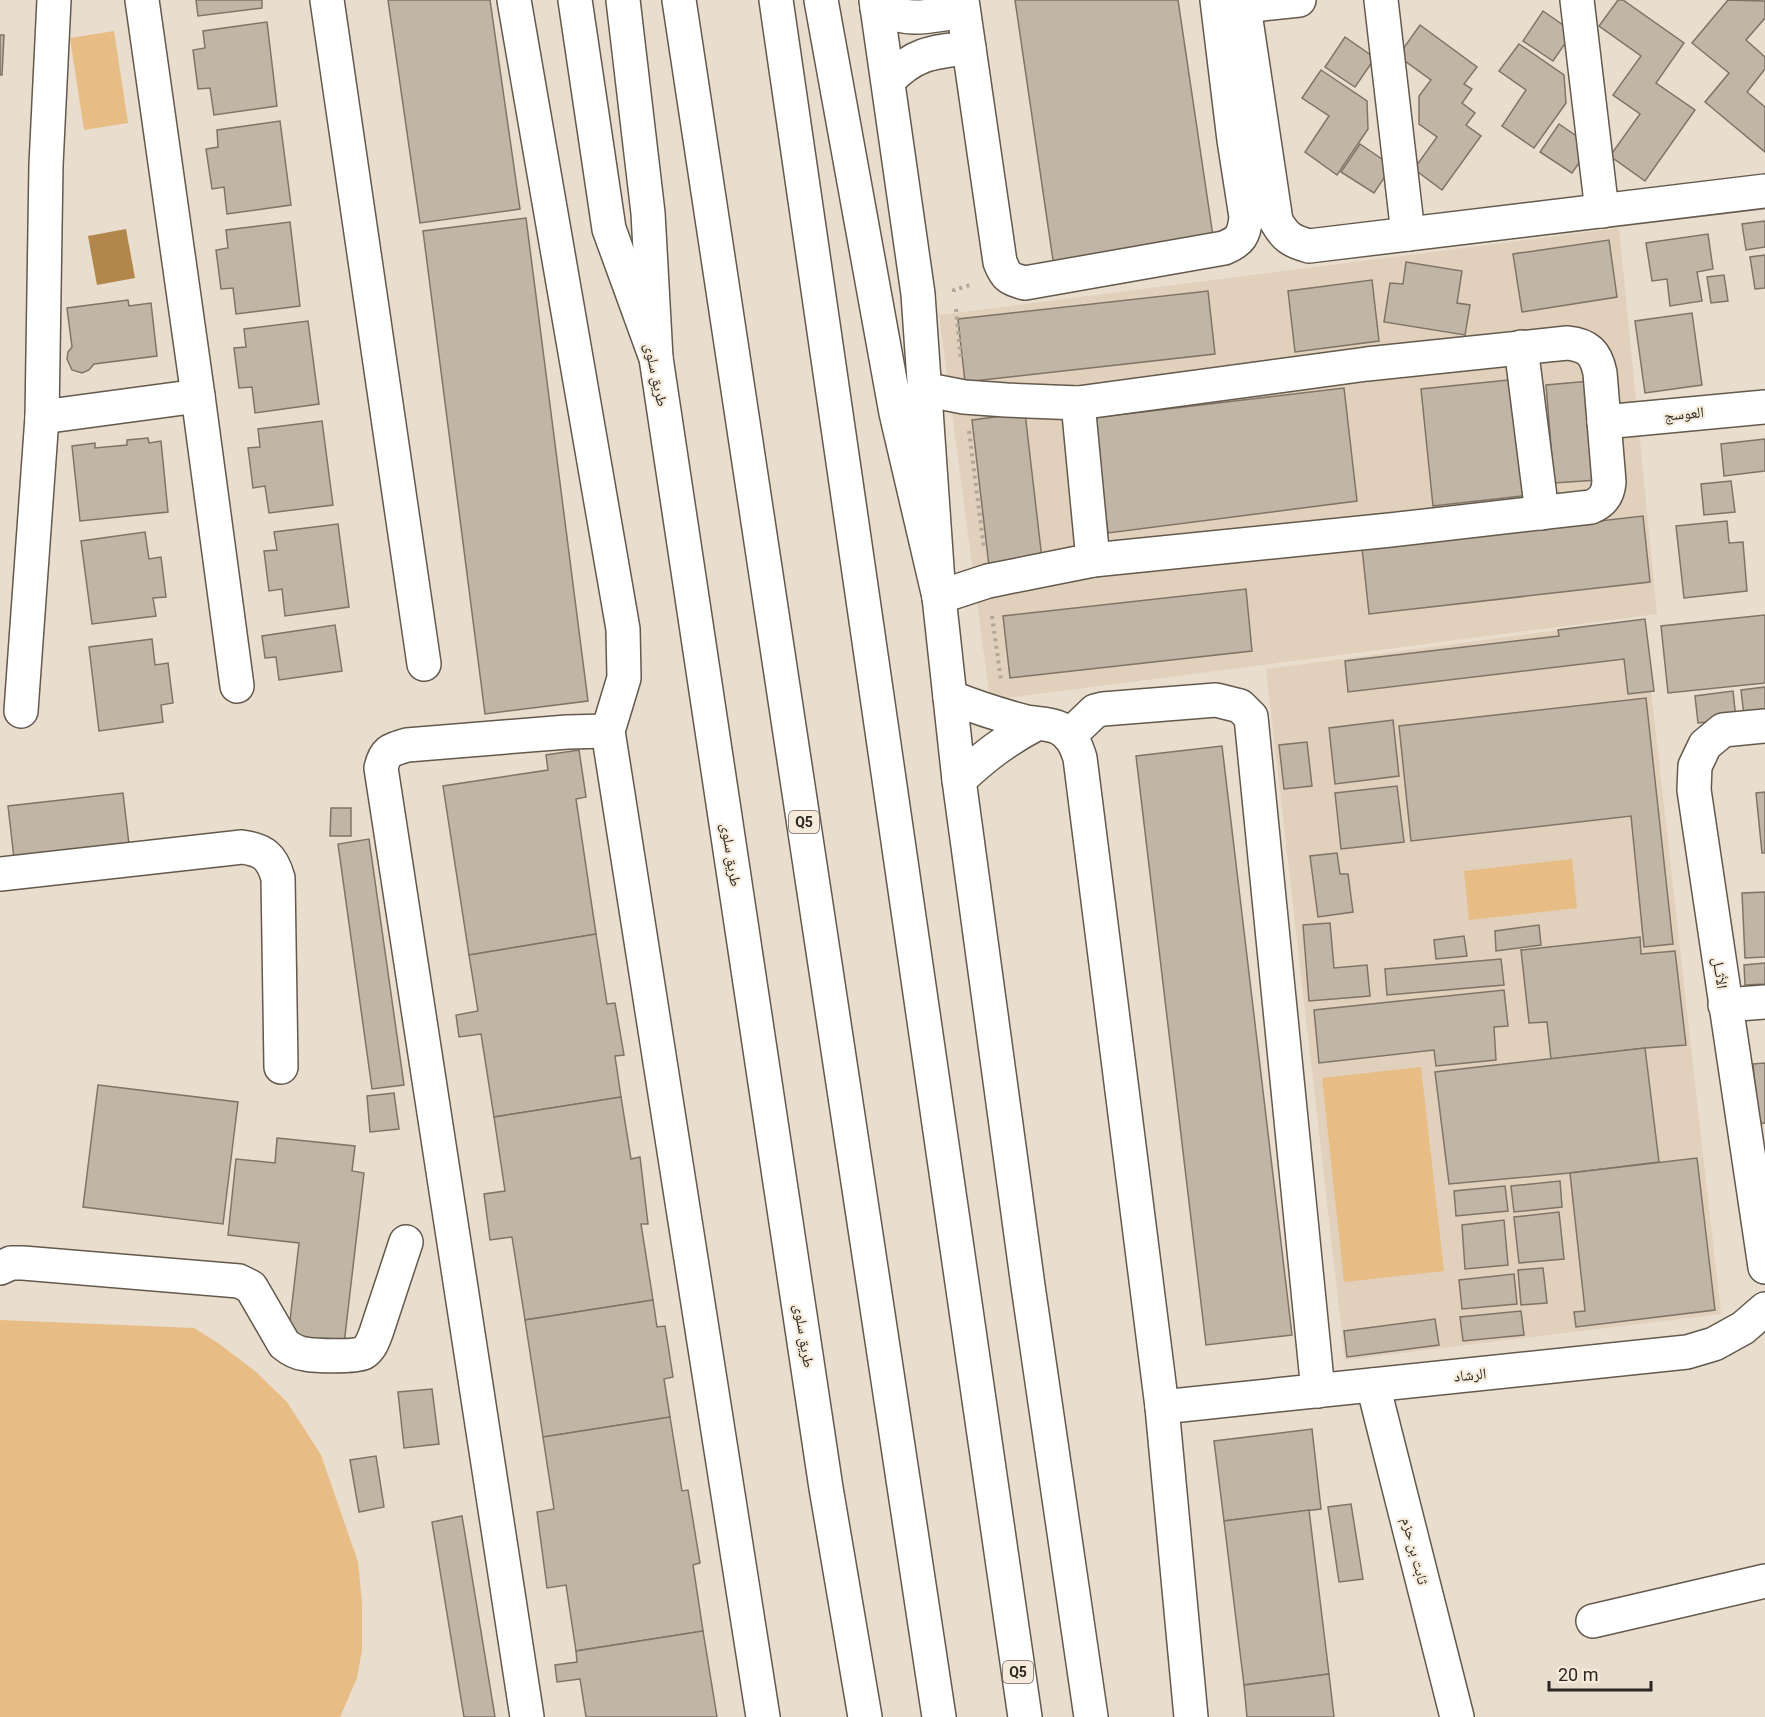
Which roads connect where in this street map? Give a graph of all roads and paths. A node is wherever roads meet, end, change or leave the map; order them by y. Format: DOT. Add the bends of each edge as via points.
graph roads {
  1 [pos="54,0"];
  2 [pos="142,0"];
  3 [pos="327,0"];
  4 [pos="514,0"];
  5 [pos="575,0"];
  6 [pos="623,0"];
  7 [pos="679,0"];
  8 [pos="776,0"];
  9 [pos="821,0"];
  10 [pos="1299,0"];
  11 [pos="1381,0"];
  12 [pos="1577,0"];
  13 [pos="1235,2"];
  14 [pos="877,4"];
  15 [pos="962,5"];
  16 [pos="969,48"];
  17 [pos="888,81"];
  18 [pos="1765,191"];
  19 [pos="1602,211"];
  20 [pos="1408,234"];
  21 [pos="1005,274"];
  22 [pos="1521,347"];
  23 [pos="656,358"];
  24 [pos="923,389"];
  25 [pos="198,396"];
  26 [pos="964,397"];
  27 [pos="1078,402"];
  28 [pos="1765,407"];
  29 [pos="42,417"];
  30 [pos="1604,422"];
  31 [pos="1542,513"];
  32 [pos="1093,560"];
  33 [pos="988,581"];
  34 [pos="939,597"];
  35 [pos="424,664"];
  36 [pos="237,686"];
  37 [pos="950,698"];
  38 [pos="21,711"];
  39 [pos="1021,720"];
  40 [pos="1765,726"];
  41 [pos="608,731"];
  42 [pos="1069,736"];
  43 [pos="959,780"];
  44 [pos="0,874"];
  45 [pos="1765,1002"];
  46 [pos="1725,1005"];
  47 [pos="281,1067"];
  48 [pos="406,1242"];
  49 [pos="1765,1267"];
  50 [pos="0,1268"];
  51 [pos="1765,1309"];
  52 [pos="1373,1385"];
  53 [pos="1318,1391"];
  54 [pos="1162,1407"];
  55 [pos="1765,1581"];
  56 [pos="1593,1621"];
  57 [pos="527,1717"];
  58 [pos="763,1717"];
  59 [pos="865,1717"];
  60 [pos="939,1717"];
  61 [pos="1025,1717"];
  62 [pos="1090,1717"];
  63 [pos="1191,1717"];
  64 [pos="1457,1717"];
  1 -- 29 [label="main road" via="45,165"];
  2 -- 25 [label="main road"];
  3 -- 35 [label="main road"];
  4 -- 41 [label="main road" via="623,629 624,678"];
  5 -- 23 [label="main road, طريق سلوى" via="609,229"];
  6 -- 23 [label="main road" via="648,213"];
  7 -- 60 [label="main road, Q5"];
  8 -- 61 [label="main road, Q5"];
  9 -- 34 [label="main road" via="896,413"];
  10 -- 13 [label="main road"];
  11 -- 20 [label="main road"];
  12 -- 19 [label="main road"];
  13 -- 20 [label="main road" via="1276,221 1283,233 1294,242 1309,246"];
  13 -- 21 [label="main road" via="1234,140 1246,216 1241,237 1224,248 1025,283"];
  14 -- 15 [label="main road" via="906,18"];
  14 -- 17 [label="main road"];
  15 -- 16 [label="main road"];
  16 -- 17 [label="main road" via="932,52 900,68"];
  16 -- 21 [label="main road" via="1000,262"];
  17 -- 24 [label="main road" via="918,294"];
  18 -- 19 [label="main road"];
  19 -- 20 [label="main road"];
  21 -- 26 [label="path" via="954,290"];
  22 -- 27 [label="main road"];
  22 -- 30 [label="main road" via="1567,343 1590,350 1598,361"];
  22 -- 31 [label="main road"];
  23 -- 59 [label="main road, طريق سلوى" via="823,1465"];
  24 -- 26 [label="main road"];
  24 -- 34 [label="main road"];
  25 -- 29 [label="main road"];
  25 -- 36 [label="main road"];
  26 -- 27 [label="main road"];
  26 -- 33 [label="path"];
  27 -- 32 [label="main road"];
  28 -- 30 [label="main road, العوسج"];
  29 -- 38 [label="main road"];
  30 -- 31 [label="main road" via="1609,482 1604,498 1591,507"];
  31 -- 32 [label="main road"];
  32 -- 33 [label="main road"];
  33 -- 34 [label="main road"];
  33 -- 39 [label="path"];
  34 -- 37 [label="main road"];
  37 -- 39 [label="main road"];
  37 -- 43 [label="main road"];
  39 -- 42 [label="main road" via="1060,728"];
  39 -- 43 [label="main road" via="1008,739"];
  40 -- 46 [label="main road, الأثــل" via="1724,730 1705,745 1695,766 1694,790"];
  41 -- 57 [label="main road" via="407,745 384,756 381,768"];
  41 -- 58 [label="main road"];
  42 -- 53 [label="main road" via="1095,711 1104,709 1216,700 1240,706 1251,717"];
  42 -- 54 [label="main road" via="1080,758"];
  43 -- 62 [label="main road"];
  44 -- 47 [label="main road" via="242,847 266,855 278,878"];
  45 -- 46 [label="main road"];
  46 -- 49 [label="main road, الأثــل"];
  48 -- 50 [label="main road" via="376,1333 365,1352 356,1356 292,1350 284,1344 251,1287 239,1281 23,1263"];
  51 -- 52 [label="main road, الرشاد" via="1743,1328 1714,1344 1687,1352"];
  52 -- 53 [label="main road, الرشاد"];
  52 -- 64 [label="main road, ثابت بن حزم"];
  53 -- 54 [label="main road, الرشاد"];
  54 -- 63 [label="main road"];
  55 -- 56 [label="main road"];
}
